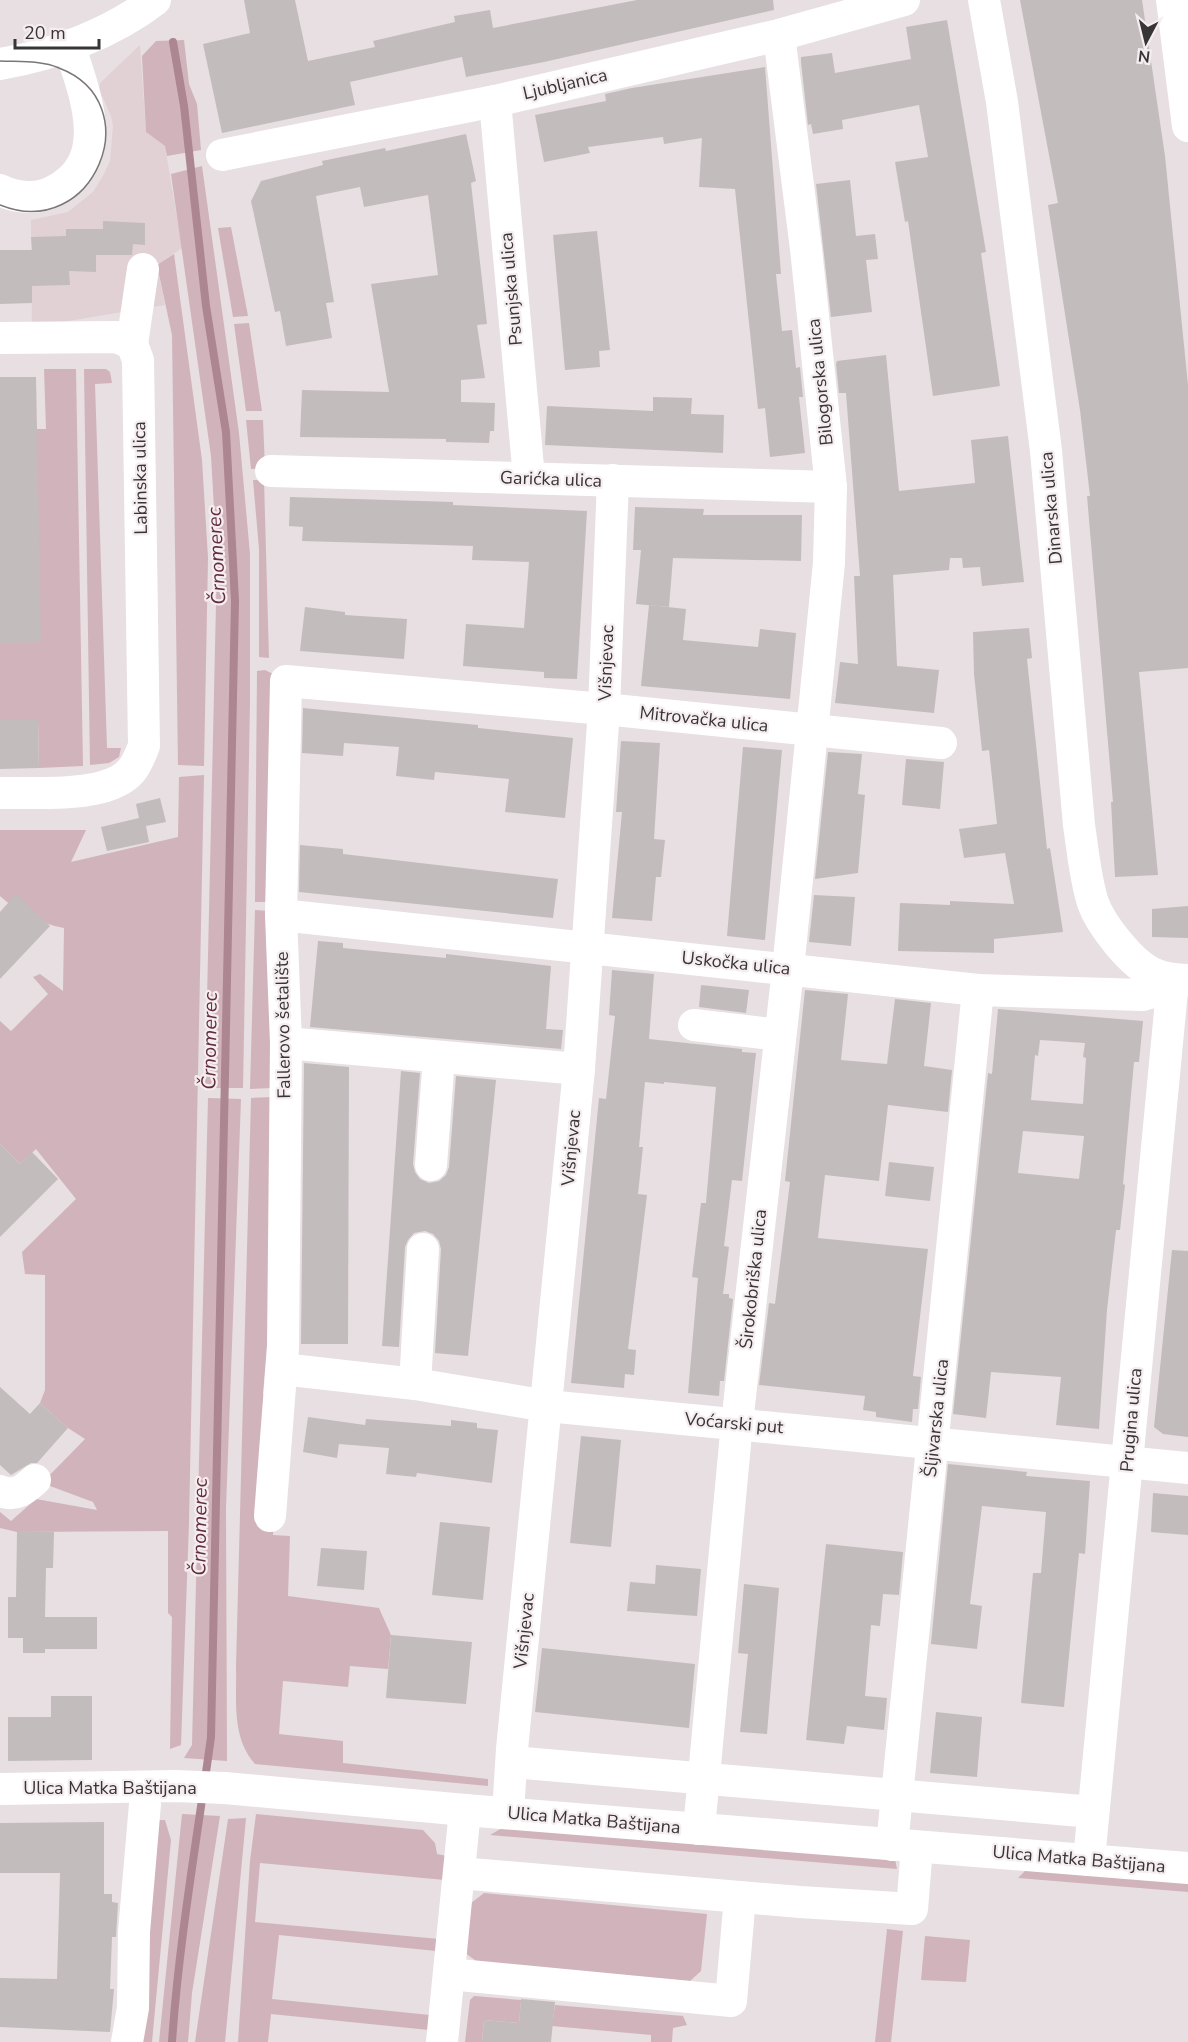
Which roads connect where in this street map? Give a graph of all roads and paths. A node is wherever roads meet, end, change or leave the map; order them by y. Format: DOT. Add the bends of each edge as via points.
graph roads {
  1 [pos="904,0"];
  2 [pos="984,0"];
  3 [pos="1172,0"];
  4 [pos="148,3"];
  5 [pos="779,35"];
  6 [pos="69,45"];
  7 [pos="0,64"];
  8 [pos="495,100"];
  9 [pos="1188,126"];
  10 [pos="222,155"];
  11 [pos="0,190"];
  12 [pos="143,269"];
  13 [pos="0,338"];
  14 [pos="132,344"];
  15 [pos="271,471"];
  16 [pos="529,478"];
  17 [pos="613,480"];
  18 [pos="831,487"];
  19 [pos="286,681"];
  20 [pos="604,709"];
  21 [pos="811,729"];
  22 [pos="941,743"];
  23 [pos="0,793"];
  24 [pos="281,915"];
  25 [pos="587,947"];
  26 [pos="788,969"];
  27 [pos="1180,980"];
  28 [pos="978,990"];
  29 [pos="694,1026"];
  30 [pos="780,1035"];
  31 [pos="286,1043"];
  32 [pos="438,1057"];
  33 [pos="579,1069"];
  34 [pos="430,1165"];
  35 [pos="423,1249"];
  36 [pos="282,1370"];
  37 [pos="415,1384"];
  38 [pos="547,1406"];
  39 [pos="737,1424"];
  40 [pos="933,1442"];
  41 [pos="1127,1462"];
  42 [pos="1188,1468"];
  43 [pos="35,1480"];
  44 [pos="0,1491"];
  45 [pos="270,1516"];
  46 [pos="512,1762"];
  47 [pos="704,1777"];
  48 [pos="0,1788"];
  49 [pos="897,1794"];
  50 [pos="145,1804"];
  51 [pos="465,1810"];
  52 [pos="1093,1812"];
  53 [pos="508,1813"];
  54 [pos="699,1829"];
  55 [pos="904,1846"];
  56 [pos="1089,1860"];
  57 [pos="1188,1868"];
  58 [pos="459,1873"];
  59 [pos="740,1897"];
  60 [pos="449,1974"];
  61 [pos="127,2042"];
  62 [pos="442,2042"];
  1 -- 5 [label="street, Ljubljanica"];
  2 -- 27 [label="street, Dinarska ulica" via="1002,102 1045,439 1079,825 1088,884 1099,915 1120,945 1149,972"];
  3 -- 9 [label="street"];
  4 -- 6 [label="street"];
  5 -- 8 [label="street, Ljubljanica"];
  5 -- 18 [label="street, Bilogorska ulica"];
  6 -- 7 [label="street"];
  6 -- 11 [label="street" via="90,124 82,168 69,183 51,193 31,197"];
  8 -- 10 [label="street, Ljubljanica"];
  8 -- 16 [label="street, Psunjska ulica"];
  12 -- 14 [label="street"];
  13 -- 14 [label="street" via="117,338"];
  14 -- 23 [label="street, Labinska ulica" via="138,360 144,746 134,769 116,782 92,790"];
  15 -- 16 [label="street, Garićka ulica"];
  16 -- 17 [label="street, Garićka ulica"];
  17 -- 18 [label="street, Garićka ulica"];
  17 -- 20 [label="street, Višnjevac"];
  18 -- 21 [label="street, Bilogorska ulica" via="829,563"];
  19 -- 20 [label="street, Mitrovačka ulica"];
  19 -- 24 [label="street, Fallerovo šetalište"];
  20 -- 21 [label="street, Mitrovačka ulica"];
  20 -- 25 [label="street, Višnjevac"];
  21 -- 22 [label="street, Mitrovačka ulica"];
  21 -- 26 [label="street, Širokobriška ulica"];
  24 -- 25 [label="street, Uskočka ulica"];
  24 -- 31 [label="street, Fallerovo šetalište"];
  25 -- 26 [label="street, Uskočka ulica"];
  25 -- 33 [label="street, Višnjevac"];
  26 -- 28 [label="street, Uskočka ulica"];
  26 -- 30 [label="street, Širokobriška ulica"];
  27 -- 28 [label="street, Uskočka ulica" via="1143,995"];
  27 -- 41 [label="street, Prugina ulica"];
  28 -- 40 [label="street, Šljivarska ulica"];
  29 -- 30 [label="street"];
  30 -- 39 [label="street, Širokobriška ulica"];
  31 -- 32 [label="street"];
  31 -- 36 [label="street, Fallerovo šetalište"];
  32 -- 33 [label="street"];
  32 -- 34 [label="street"];
  33 -- 38 [label="street, Višnjevac"];
  35 -- 37 [label="street"];
  36 -- 37 [label="street, Voćarski put"];
  36 -- 45 [label="street, Fallerovo šetalište"];
  37 -- 38 [label="street, Voćarski put"];
  38 -- 39 [label="street, Voćarski put"];
  38 -- 46 [label="street, Višnjevac"];
  39 -- 40 [label="street, Voćarski put"];
  39 -- 47 [label="street, Širokobriška ulica"];
  40 -- 41 [label="street, Voćarski put"];
  40 -- 49 [label="street, Šljivarska ulica"];
  41 -- 42 [label="street, Voćarski put"];
  41 -- 52 [label="street, Prugina ulica"];
  43 -- 44 [label="street" via="18,1493"];
  46 -- 47 [label="street"];
  46 -- 53 [label="street, Višnjevac"];
  47 -- 49 [label="street"];
  47 -- 54 [label="street, Širokobriška ulica"];
  48 -- 51 [label="street, Ulica Matka Baštijana" via="225,1788"];
  49 -- 52 [label="street"];
  49 -- 55 [label="street, Šljivarska ulica"];
  50 -- 61 [label="street"];
  51 -- 53 [label="street, Ulica Matka Baštijana"];
  51 -- 58 [label="street"];
  52 -- 56 [label="street, Prugina ulica"];
  53 -- 54 [label="street, Ulica Matka Baštijana"];
  54 -- 55 [label="street, Ulica Matka Baštijana"];
  55 -- 56 [label="street, Ulica Matka Baštijana"];
  55 -- 59 [label="street, Šljivarska ulica" via="912,1909"];
  56 -- 57 [label="street, Ulica Matka Baštijana"];
  58 -- 59 [label="street"];
  58 -- 60 [label="street"];
  59 -- 60 [label="street" via="731,2001"];
  60 -- 62 [label="street"];
}
